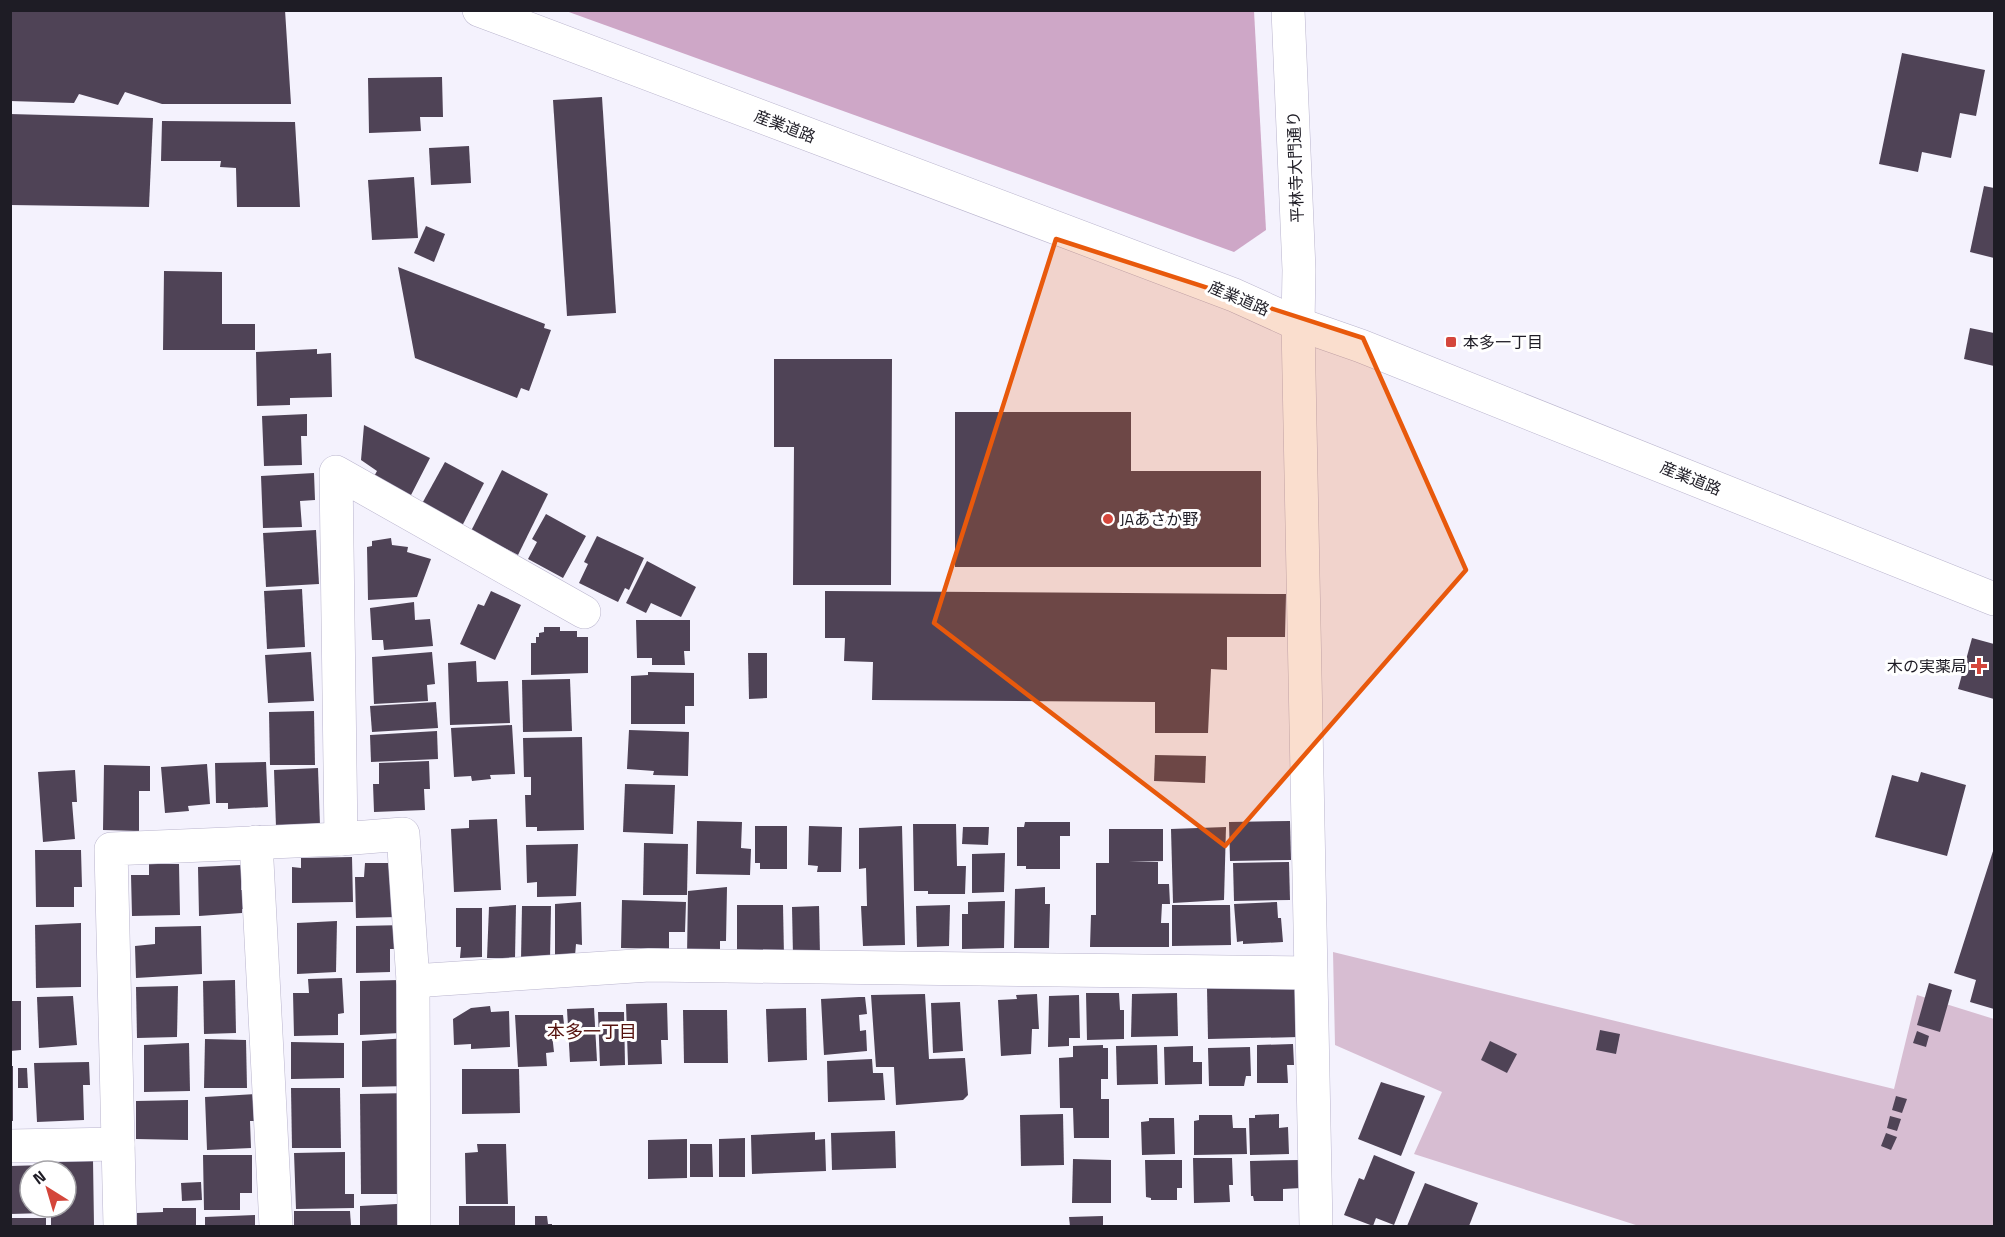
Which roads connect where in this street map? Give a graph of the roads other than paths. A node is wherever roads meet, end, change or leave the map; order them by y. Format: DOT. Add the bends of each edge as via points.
graph roads {
  1 [pos="479,10"];
  2 [pos="1288,10"];
  3 [pos="1298,324"];
  4 [pos="1995,599"];
  5 [pos="584,612"];
  6 [pos="341,839"];
  7 [pos="256,843"];
  8 [pos="1310,973"];
  9 [pos="413,981"];
  10 [pos="118,1144"];
  11 [pos="10,1146"];
  12 [pos="120,1227"];
  13 [pos="276,1227"];
  14 [pos="414,1227"];
  15 [pos="1316,1227"];
  1 -- 3 [label="street, 産業道路" via="1234,295"];
  2 -- 3 [label="street, 平林寺大門通り"];
  3 -- 4 [label="street, 産業道路"];
  3 -- 8 [label="street, 平林寺大門通り"];
  5 -- 6 [label="street" via="336,472"];
  6 -- 7 [label="street"];
  6 -- 9 [label="street" via="403,834"];
  7 -- 10 [label="street" via="111,849"];
  7 -- 13 [label="street"];
  8 -- 9 [label="street" via="649,965"];
  8 -- 15 [label="street, 平林寺大門通り"];
  9 -- 14 [label="street"];
  10 -- 11 [label="street"];
  10 -- 12 [label="street"];
}
